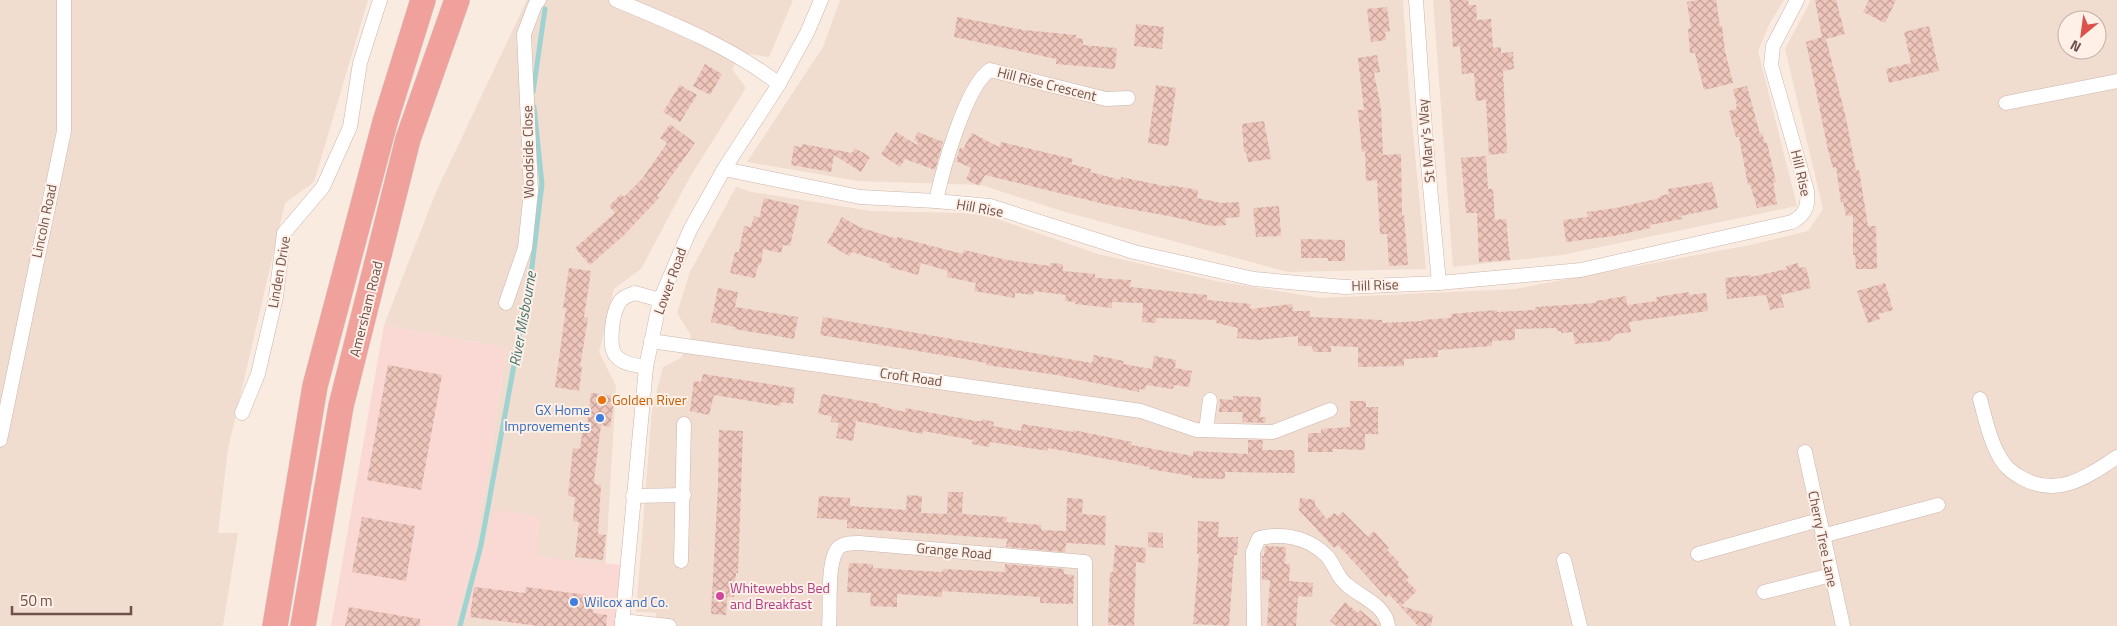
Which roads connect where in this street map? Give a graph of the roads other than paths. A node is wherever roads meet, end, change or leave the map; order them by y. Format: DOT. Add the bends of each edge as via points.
graph roads {
  1 [pos="64,0"];
  2 [pos="380,0"];
  3 [pos="423,0"];
  4 [pos="458,0"];
  5 [pos="539,0"];
  6 [pos="616,0"];
  7 [pos="820,0"];
  8 [pos="1416,0"];
  9 [pos="1797,0"];
  10 [pos="2117,81"];
  11 [pos="780,84"];
  12 [pos="1128,98"];
  13 [pos="2006,102"];
  14 [pos="724,169"];
  15 [pos="936,201"];
  16 [pos="1439,283"];
  17 [pos="660,300"];
  18 [pos="506,303"];
  19 [pos="651,341"];
  20 [pos="646,367"];
  21 [pos="1980,399"];
  22 [pos="1210,400"];
  23 [pos="1330,410"];
  24 [pos="242,413"];
  25 [pos="684,424"];
  26 [pos="1206,430"];
  27 [pos="0,440"];
  28 [pos="1805,452"];
  29 [pos="2117,457"];
  30 [pos="684,495"];
  31 [pos="633,496"];
  32 [pos="1938,505"];
  33 [pos="1819,520"];
  34 [pos="1822,536"];
  35 [pos="1698,554"];
  36 [pos="682,560"];
  37 [pos="1564,560"];
  38 [pos="1831,575"];
  39 [pos="1764,592"];
  40 [pos="622,624"];
  41 [pos="275,626"];
  42 [pos="303,626"];
  43 [pos="668,626"];
  44 [pos="829,626"];
  45 [pos="1084,626"];
  46 [pos="1254,626"];
  47 [pos="1388,626"];
  48 [pos="1580,626"];
  49 [pos="1843,626"];
  1 -- 27 [label="street, Lincoln Road" via="64,131"];
  2 -- 24 [label="street, Linden Drive" via="360,63 350,127 323,187 284,233 274,306 258,374"];
  3 -- 41 [label="highway, Amersham Road" via="385,122 315,386"];
  4 -- 42 [label="highway, Amersham Road" via="408,139 341,406"];
  5 -- 18 [label="street, Woodside Close" via="524,34 531,191 525,248"];
  6 -- 11 [label="street" via="753,64"];
  7 -- 11 [label="street, Lower Road"];
  8 -- 16 [label="street, St Mary's Way"];
  9 -- 16 [label="street, Hill Rise" via="1773,46 1771,65 1807,191 1807,209 1801,217 1792,222 1581,270"];
  10 -- 13 [label="street"];
  11 -- 14 [label="street, Lower Road"];
  12 -- 15 [label="street, Hill Rise Crescent" via="1106,99 990,70 978,80 966,109 943,167"];
  14 -- 15 [label="street, Hill Rise" via="860,197"];
  14 -- 17 [label="street, Lower Road" via="690,230"];
  15 -- 16 [label="street, Hill Rise" via="990,206 1134,252 1254,279 1345,287"];
  17 -- 19 [label="street, Lower Road"];
  17 -- 20 [label="street" via="636,293 623,298 618,304 610,340 621,360"];
  19 -- 20 [label="street, Lower Road"];
  19 -- 26 [label="street, Croft Road" via="1142,411 1196,430"];
  20 -- 31 [label="street, Lower Road"];
  21 -- 29 [label="street" via="1997,453 2009,472 2028,482 2060,487 2089,475"];
  22 -- 26 [label="street"];
  23 -- 26 [label="street, Croft Road" via="1273,432"];
  25 -- 30 [label="street"];
  28 -- 33 [label="street, Cherry Tree Lane"];
  30 -- 31 [label="street"];
  30 -- 36 [label="street"];
  31 -- 40 [label="street, Lower Road"];
  32 -- 34 [label="street"];
  33 -- 34 [label="street, Cherry Tree Lane"];
  33 -- 35 [label="street"];
  34 -- 38 [label="street, Cherry Tree Lane"];
  37 -- 48 [label="street"];
  38 -- 39 [label="street"];
  38 -- 49 [label="street, Cherry Tree Lane"];
  40 -- 43 [label="street"];
  44 -- 45 [label="street, Grange Road" via="834,556 848,543 859,543 1085,562"];
  46 -- 47 [label="street" via="1253,552 1258,538 1276,534 1303,540 1327,556 1344,583 1382,610"];
}
